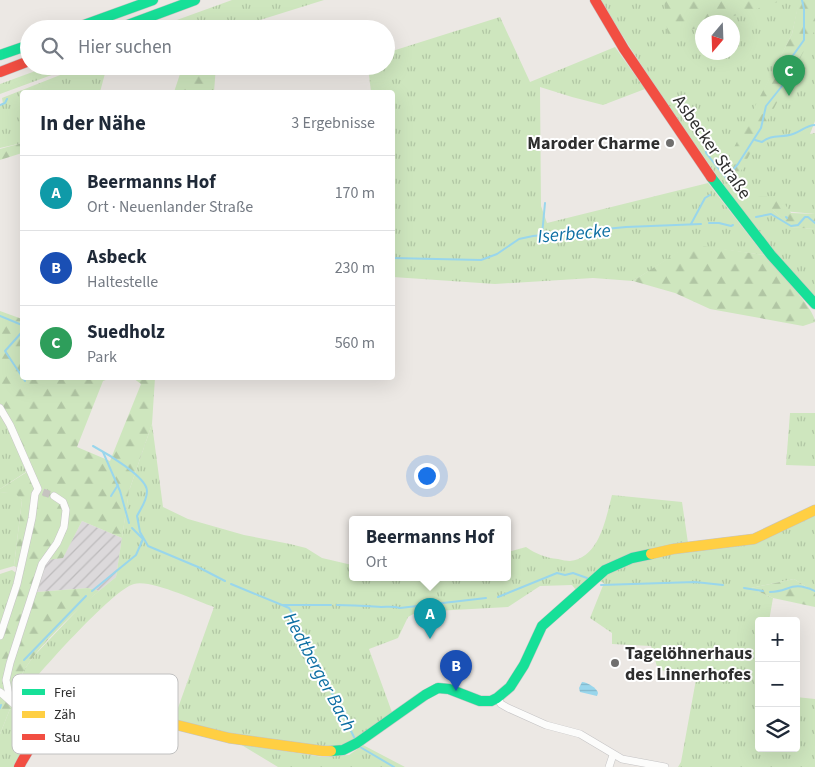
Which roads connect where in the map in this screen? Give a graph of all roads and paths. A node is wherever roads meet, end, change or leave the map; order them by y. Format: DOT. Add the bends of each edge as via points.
graph roads {
  1 [pos="153,0"];
  2 [pos="195,0"];
  3 [pos="595,0"];
  4 [pos="99,20"];
  5 [pos="141,20"];
  6 [pos="20,48"];
  7 [pos="0,55"];
  8 [pos="20,64"];
  9 [pos="0,72"];
  10 [pos="815,304"];
  11 [pos="0,408"];
  12 [pos="54,496"];
  13 [pos="815,510"];
  14 [pos="0,636"];
  15 [pos="0,692"];
  16 [pos="497,698"];
  17 [pos="10,700"];
  18 [pos="178,725"];
  19 [pos="26,754"];
  20 [pos="613,755"];
  21 [pos="19,767"];
  22 [pos="609,767"];
  23 [pos="665,767"];
  1 -- 4 [label="main road"];
  2 -- 5 [label="main road"];
  3 -- 10 [label="main road, Asbecker Straße" via="610,28 690,147 735,208"];
  6 -- 7 [label="main road"];
  8 -- 9 [label="main road"];
  11 -- 14 [label="street" via="40,491 35,494 17,584"];
  12 -- 17 [label="street" via="66,510 64,527 42,564 10,663 6,680"];
  13 -- 16 [label="main road" via="754,539 673,549 632,558 605,570 542,626 510,687"];
  15 -- 17 [label="street"];
  16 -- 18 [label="main road" via="480,701 438,688 358,743 336,751 230,738"];
  16 -- 20 [label="street" via="508,708 546,725 580,734"];
  19 -- 21 [label="main road"];
  20 -- 22 [label="street"];
  20 -- 23 [label="street"];
}
